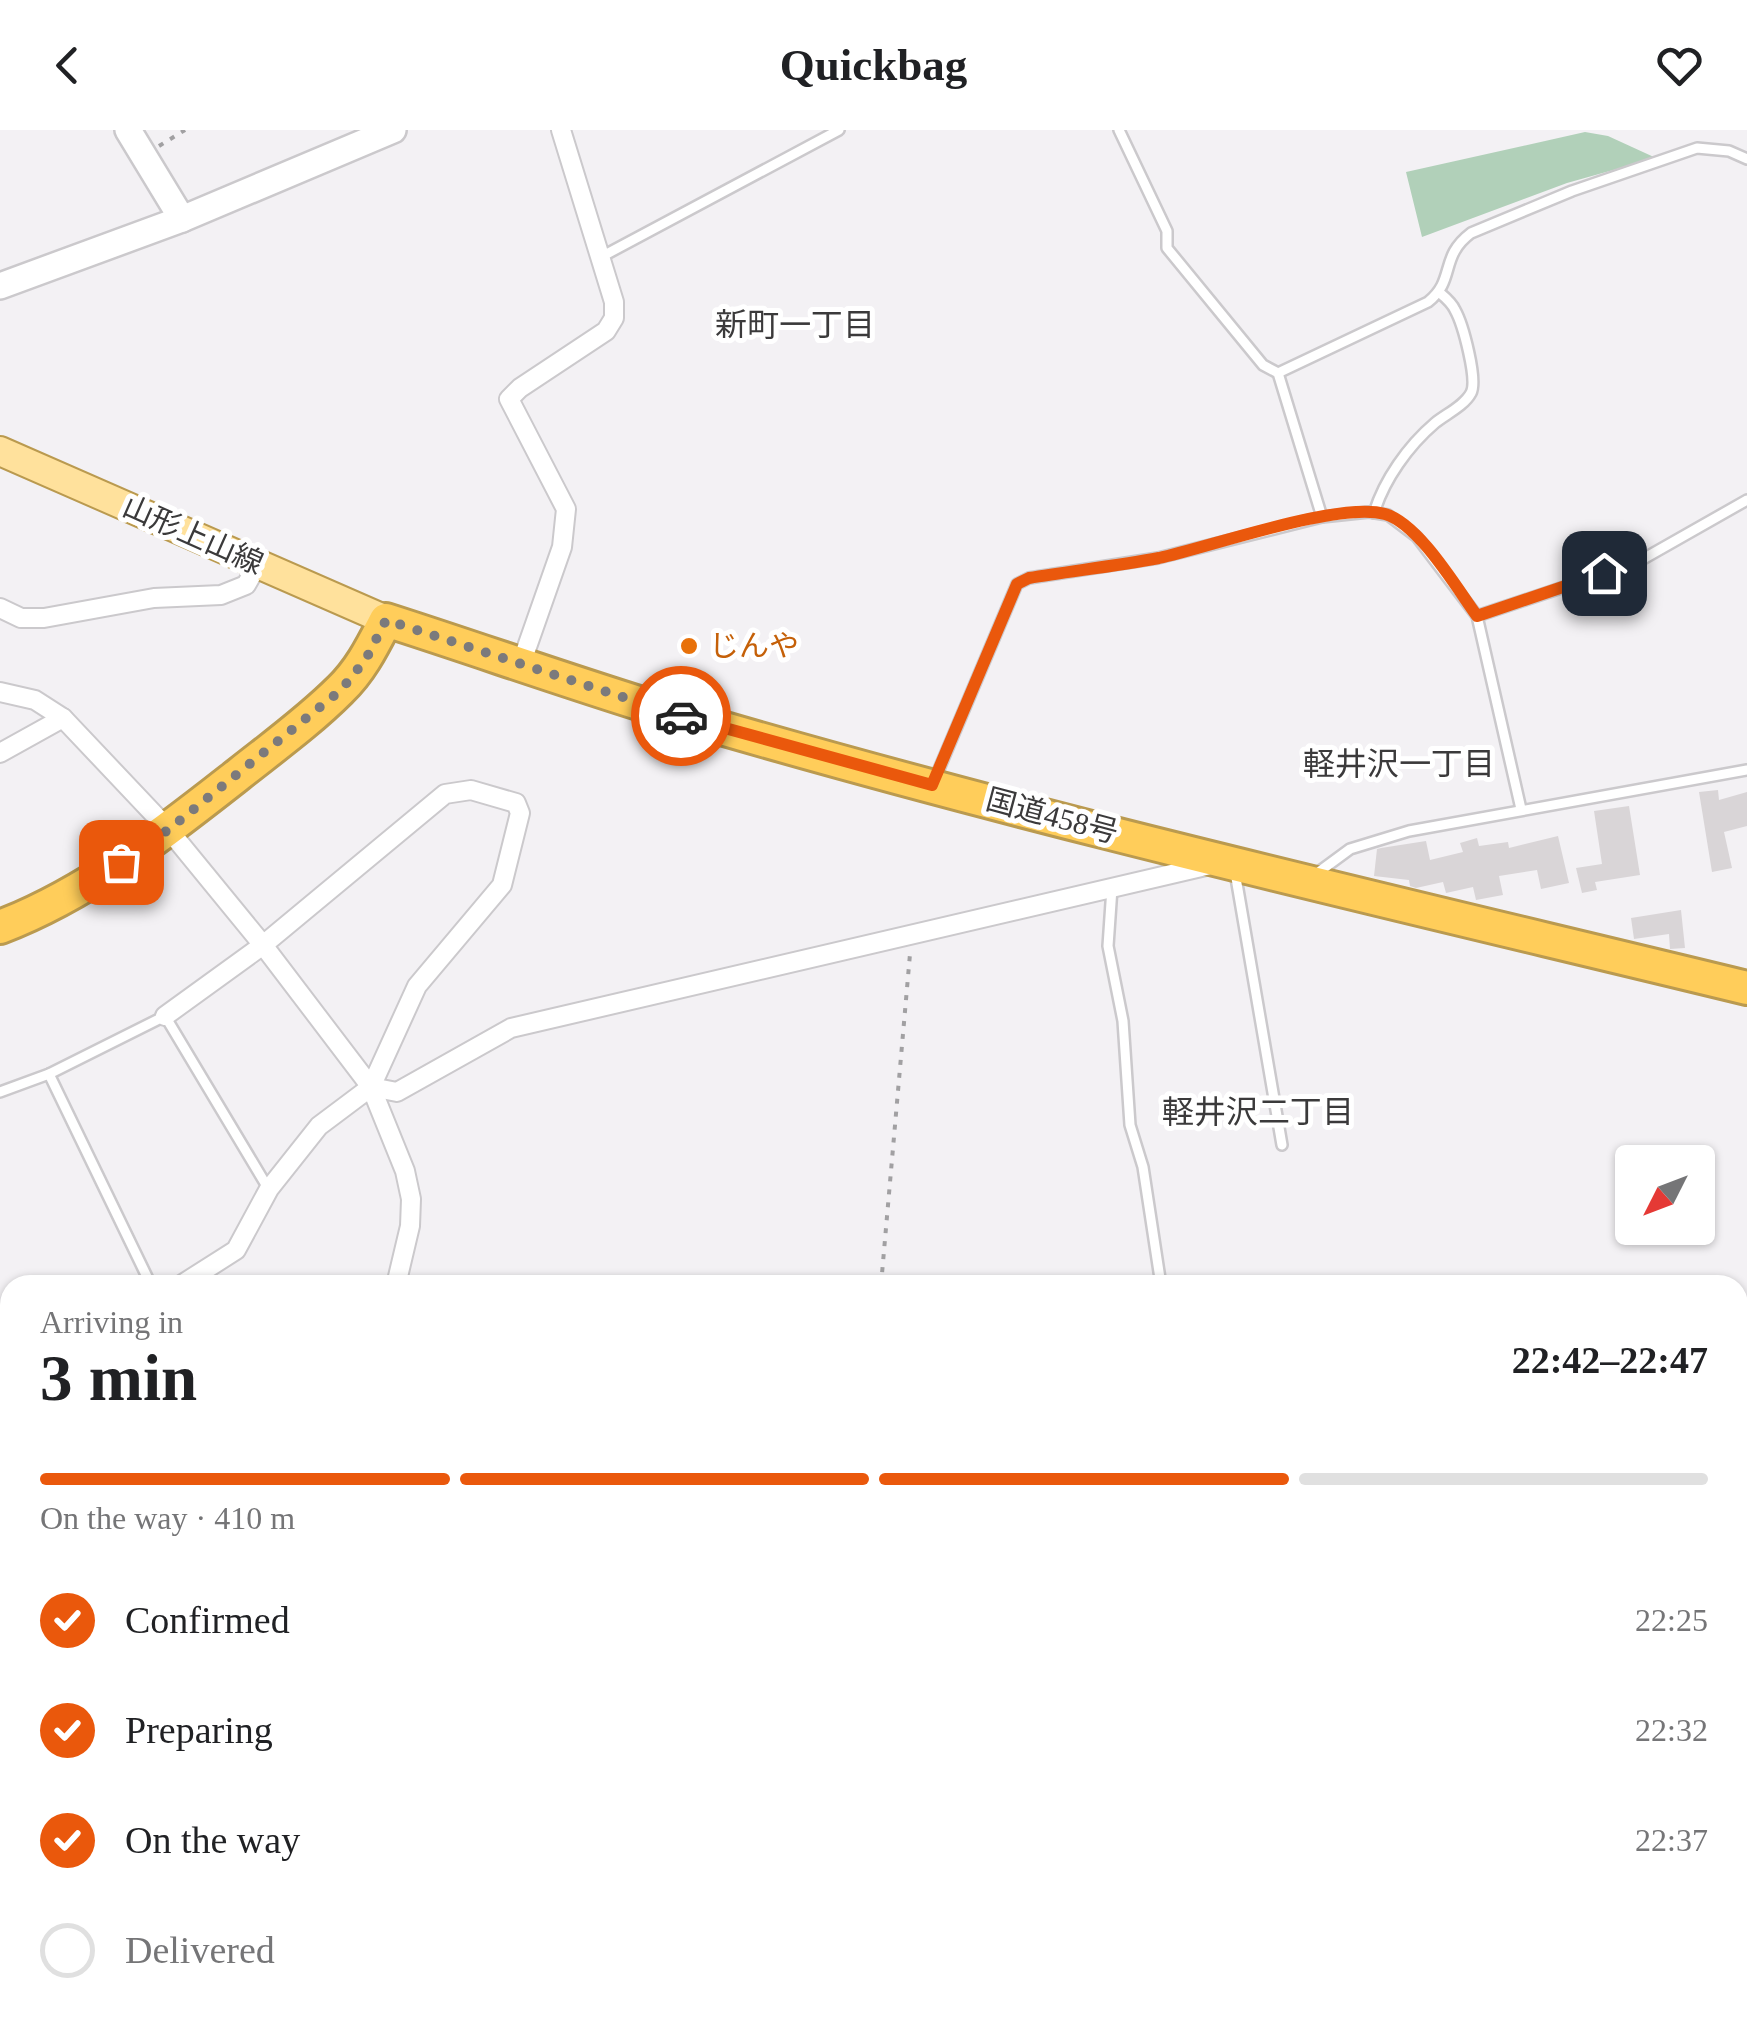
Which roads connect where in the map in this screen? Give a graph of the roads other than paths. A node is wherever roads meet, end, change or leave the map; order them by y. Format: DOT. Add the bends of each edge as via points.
graph roads {
  1 [pos="128,130"];
  2 [pos="393,130"];
  3 [pos="561,130"];
  4 [pos="839,130"];
  5 [pos="1119,130"];
  6 [pos="1747,159"];
  7 [pos="182,219"];
  8 [pos="601,257"];
  9 [pos="0,286"];
  10 [pos="1440,292"];
  11 [pos="1278,373"];
  12 [pos="0,451"];
  13 [pos="1747,500"];
  14 [pos="1374,513"];
  15 [pos="1322,517"];
  16 [pos="258,564"];
  17 [pos="0,608"];
  18 [pos="1477,616"];
  19 [pos="386,620"];
  20 [pos="521,664"];
  21 [pos="0,692"];
  22 [pos="63,718"];
  23 [pos="0,753"];
  24 [pos="1747,770"];
  25 [pos="932,785"];
  26 [pos="1522,809"];
  27 [pos="168,830"];
  28 [pos="1230,863"];
  29 [pos="1306,881"];
  30 [pos="1112,886"];
  31 [pos="0,928"];
  32 [pos="263,945"];
  33 [pos="1747,988"];
  34 [pos="165,1016"];
  35 [pos="50,1074"];
  36 [pos="371,1087"];
  37 [pos="0,1092"];
  38 [pos="1282,1145"];
  39 [pos="269,1189"];
  40 [pos="146,1275"];
  41 [pos="197,1275"];
  42 [pos="398,1275"];
  43 [pos="1159,1275"];
  1 -- 7 [label="street"];
  2 -- 7 [label="street"];
  3 -- 8 [label="street"];
  4 -- 8 [label="lane"];
  5 -- 11 [label="lane" via="1167,231 1167,248 1263,365"];
  6 -- 10 [label="lane" via="1697,148 1470,233 1449,256"];
  7 -- 9 [label="street"];
  8 -- 20 [label="street" via="614,302 606,332 509,399 566,509 562,547"];
  10 -- 11 [label="lane"];
  10 -- 14 [label="lane" via="1462,327 1474,386 1403,458"];
  11 -- 15 [label="lane"];
  12 -- 16 [label="main road, 山形上山線"];
  13 -- 18 [label="lane" via="1636,563"];
  14 -- 15 [label="lane"];
  14 -- 18 [label="lane" via="1388,514 1417,536"];
  15 -- 25 [label="lane" via="1017,584"];
  16 -- 17 [label="street" via="246,586 221,595 154,598 44,618 21,618"];
  16 -- 19 [label="main road, 山形上山線"];
  18 -- 26 [label="lane"];
  19 -- 20 [label="highway, 国道458号"];
  19 -- 27 [label="highway" via="341,690"];
  20 -- 25 [label="highway, 国道458号"];
  21 -- 22 [label="street" via="35,700"];
  22 -- 23 [label="street"];
  22 -- 27 [label="street"];
  24 -- 26 [label="lane"];
  25 -- 28 [label="highway, 国道458号"];
  26 -- 29 [label="lane" via="1350,849"];
  27 -- 31 [label="highway" via="97,878"];
  27 -- 32 [label="street"];
  28 -- 29 [label="highway, 国道458号"];
  28 -- 30 [label="street"];
  28 -- 38 [label="lane"];
  29 -- 33 [label="highway, 国道458号"];
  30 -- 36 [label="street" via="512,1028 396,1092"];
  30 -- 43 [label="lane" via="1108,946 1123,1021 1130,1126"];
  32 -- 34 [label="street"];
  32 -- 36 [label="street"];
  32 -- 36 [label="street" via="445,794 471,790 516,803 520,813 502,885 417,986"];
  34 -- 35 [label="lane"];
  34 -- 39 [label="lane"];
  35 -- 37 [label="lane"];
  35 -- 40 [label="lane"];
  36 -- 39 [label="street" via="319,1126"];
  36 -- 42 [label="street" via="412,1199"];
  39 -- 41 [label="street" via="236,1250"];
}
